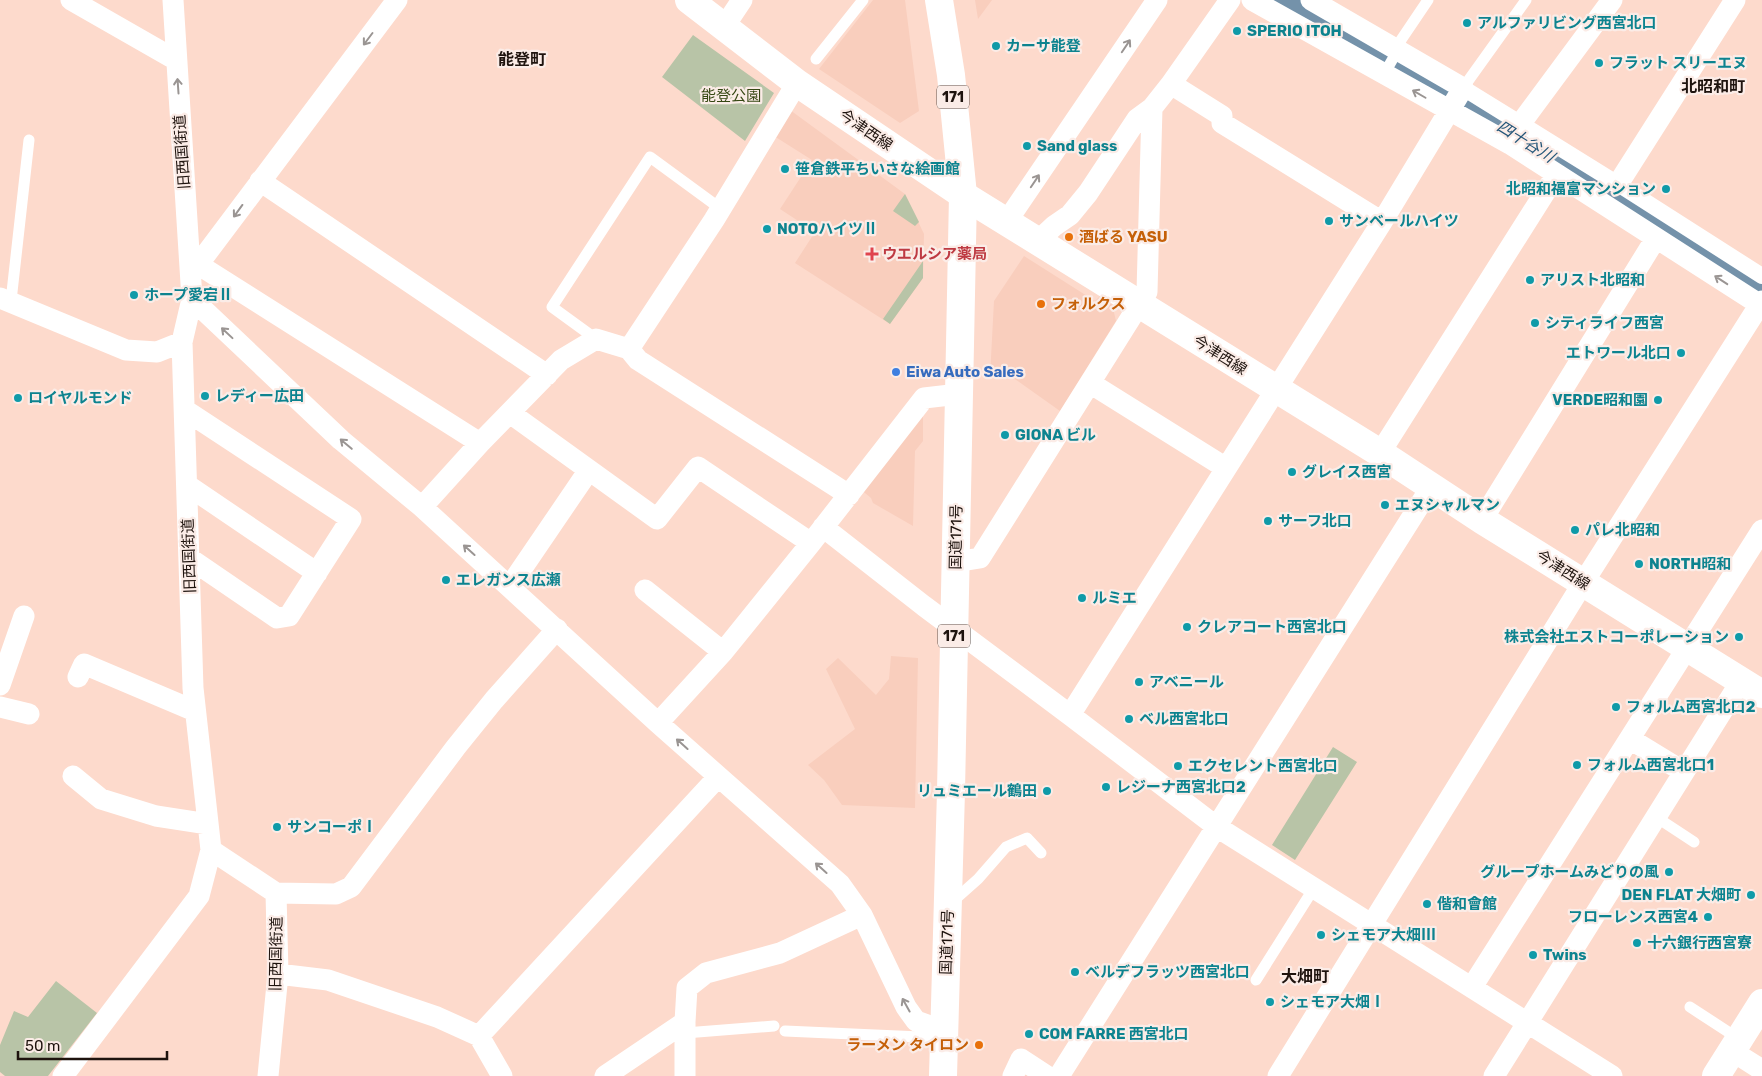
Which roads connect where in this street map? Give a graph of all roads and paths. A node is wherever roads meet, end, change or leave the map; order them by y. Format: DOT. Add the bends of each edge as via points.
graph roads {
  1 [pos="72,0"];
  2 [pos="173,0"];
  3 [pos="397,0"];
  4 [pos="689,0"];
  5 [pos="742,0"];
  6 [pos="863,0"];
  7 [pos="939,0"];
  8 [pos="1157,0"];
  9 [pos="1230,0"];
  10 [pos="1252,0"];
  11 [pos="1312,0"];
  12 [pos="1428,0"];
  13 [pos="1526,0"];
  14 [pos="1612,0"];
  15 [pos="1735,0"];
  16 [pos="724,27"];
  17 [pos="816,59"];
  18 [pos="176,60"];
  19 [pos="1391,62"];
  20 [pos="797,83"];
  21 [pos="1171,84"];
  22 [pos="1456,100"];
  23 [pos="1152,108"];
  24 [pos="1521,123"];
  25 [pos="30,140"];
  26 [pos="1570,154"];
  27 [pos="1556,175"];
  28 [pos="260,182"];
  29 [pos="1618,184"];
  30 [pos="963,195"];
  31 [pos="721,209"];
  32 [pos="1008,222"];
  33 [pos="1382,222"];
  34 [pos="1656,238"];
  35 [pos="1038,241"];
  36 [pos="195,269"];
  37 [pos="1762,276"];
  38 [pos="5,299"];
  39 [pos="192,300"];
  40 [pos="1140,304"];
  41 [pos="1761,304"];
  42 [pos="596,339"];
  43 [pos="182,342"];
  44 [pos="629,349"];
  45 [pos="546,375"];
  46 [pos="1090,383"];
  47 [pos="1276,389"];
  48 [pos="959,394"];
  49 [pos="185,410"];
  50 [pos="510,413"];
  51 [pos="480,443"];
  52 [pos="1380,454"];
  53 [pos="1226,468"];
  54 [pos="589,470"];
  55 [pos="187,485"];
  56 [pos="1431,487"];
  57 [pos="848,495"];
  58 [pos="422,507"];
  59 [pos="1482,520"];
  60 [pos="1762,530"];
  61 [pos="817,535"];
  62 [pos="189,558"];
  63 [pos="956,562"];
  64 [pos="317,573"];
  65 [pos="1583,583"];
  66 [pos="510,586"];
  67 [pos="645,590"];
  68 [pos="24,616"];
  69 [pos="954,628"];
  70 [pos="557,630"];
  71 [pos="1688,648"];
  72 [pos="723,652"];
  73 [pos="78,677"];
  74 [pos="0,685"];
  75 [pos="1752,688"];
  76 [pos="0,707"];
  77 [pos="195,711"];
  78 [pos="29,714"];
  79 [pos="1070,715"];
  80 [pos="658,723"];
  81 [pos="1630,739"];
  82 [pos="1684,772"];
  83 [pos="73,776"];
  84 [pos="718,777"];
  85 [pos="1656,817"];
  86 [pos="208,824"];
  87 [pos="1218,828"];
  88 [pos="1694,842"];
  89 [pos="211,850"];
  90 [pos="1041,854"];
  91 [pos="1314,888"];
  92 [pos="276,893"];
  93 [pos="948,906"];
  94 [pos="862,915"];
  95 [pos="1372,924"];
  96 [pos="278,974"];
  97 [pos="1256,980"];
  98 [pos="1472,987"];
  99 [pos="1762,1003"];
  100 [pos="1690,1007"];
  101 [pos="1528,1022"];
  102 [pos="774,1026"];
  103 [pos="685,1028"];
  104 [pos="785,1031"];
  105 [pos="944,1034"];
  106 [pos="478,1036"];
  107 [pos="1736,1045"];
  108 [pos="1762,1070"];
  109 [pos="63,1076"];
  110 [pos="268,1076"];
  111 [pos="502,1076"];
  112 [pos="605,1076"];
  113 [pos="685,1076"];
  114 [pos="943,1076"];
  115 [pos="1013,1076"];
  116 [pos="1046,1076"];
  117 [pos="1059,1076"];
  118 [pos="1278,1076"];
  119 [pos="1494,1076"];
  120 [pos="1612,1076"];
  121 [pos="1716,1076"];
  1 -- 18 [label="street"];
  2 -- 18 [label="street, 旧西国街道"];
  3 -- 28 [label="street, one-way"];
  4 -- 16 [label="main road, 今津西線"];
  5 -- 16 [label="street"];
  6 -- 17 [label="lane"];
  7 -- 30 [label="main road, 国道171号 / 171" via="951,75"];
  32 -- 8 [label="street, one-way"];
  9 -- 21 [label="street"];
  10 -- 19 [label="street"];
  11 -- 19 [label="street"];
  12 -- 19 [label="lane" via="1401,40"];
  13 -- 22 [label="lane"];
  14 -- 24 [label="street"];
  15 -- 29 [label="street"];
  16 -- 20 [label="main road, 今津西線"];
  36 -- 18 [label="street, 旧西国街道, one-way"];
  19 -- 22 [label="street"];
  20 -- 30 [label="main road, 今津西線"];
  20 -- 31 [label="street"];
  21 -- 23 [label="street"];
  21 -- 33 [label="street" via="1222,116 1222,123"];
  22 -- 24 [label="street"];
  22 -- 27 [label="street" via="1510,144"];
  22 -- 33 [label="street"];
  23 -- 35 [label="street" via="1137,120 1070,215"];
  23 -- 40 [label="street" via="1146,292"];
  24 -- 26 [label="street"];
  25 -- 38 [label="lane"];
  26 -- 27 [label="street"];
  26 -- 29 [label="street"];
  27 -- 34 [label="street"];
  27 -- 52 [label="street"];
  28 -- 36 [label="street, one-way"];
  28 -- 45 [label="street"];
  29 -- 37 [label="street"];
  30 -- 32 [label="main road, 今津西線"];
  30 -- 48 [label="main road, 国道171号 / 171"];
  31 -- 42 [label="lane" via="650,157 552,307"];
  31 -- 44 [label="street"];
  32 -- 35 [label="main road, 今津西線"];
  33 -- 47 [label="street"];
  41 -- 34 [label="street, one-way"];
  34 -- 59 [label="street"];
  35 -- 40 [label="main road, 今津西線"];
  36 -- 39 [label="street, 旧西国街道"];
  36 -- 51 [label="street"];
  38 -- 43 [label="street" via="126,350 157,352"];
  39 -- 43 [label="street, 旧西国街道"];
  58 -- 39 [label="street, one-way" via="341,440"];
  40 -- 46 [label="street"];
  40 -- 47 [label="main road, 今津西線"];
  41 -- 65 [label="street"];
  42 -- 44 [label="street"];
  42 -- 45 [label="street" via="561,360"];
  43 -- 49 [label="street, 旧西国街道"];
  44 -- 57 [label="street" via="638,360"];
  45 -- 50 [label="street"];
  46 -- 53 [label="street"];
  46 -- 63 [label="street" via="980,558"];
  47 -- 52 [label="main road, 今津西線"];
  47 -- 53 [label="street"];
  48 -- 57 [label="street" via="924,398"];
  48 -- 63 [label="main road, 国道171号 / 171"];
  49 -- 55 [label="street, 旧西国街道"];
  49 -- 64 [label="street" via="351,520"];
  50 -- 51 [label="street"];
  50 -- 54 [label="street"];
  51 -- 58 [label="street"];
  52 -- 56 [label="main road, 今津西線"];
  53 -- 79 [label="street"];
  54 -- 61 [label="street" via="657,519 698,467"];
  54 -- 66 [label="street"];
  55 -- 62 [label="street, 旧西国街道"];
  55 -- 64 [label="street"];
  56 -- 59 [label="main road, 今津西線"];
  56 -- 87 [label="street"];
  57 -- 61 [label="street"];
  66 -- 58 [label="street, one-way"];
  59 -- 65 [label="main road, 今津西線"];
  60 -- 71 [label="street"];
  61 -- 69 [label="street"];
  61 -- 72 [label="street"];
  62 -- 64 [label="street" via="277,618 289,616"];
  62 -- 77 [label="street, 旧西国街道"];
  63 -- 69 [label="main road, 国道171号 / 171"];
  65 -- 71 [label="main road, 今津西線"];
  65 -- 95 [label="street"];
  66 -- 70 [label="street"];
  67 -- 72 [label="street"];
  68 -- 74 [label="street"];
  69 -- 79 [label="street"];
  69 -- 93 [label="main road, 国道171号 / 171"];
  70 -- 80 [label="street"];
  70 -- 92 [label="street" via="494,700 351,886 336,894"];
  71 -- 75 [label="main road, 今津西線"];
  71 -- 81 [label="street"];
  72 -- 80 [label="street"];
  73 -- 77 [label="street" via="84,664"];
  75 -- 82 [label="street"];
  76 -- 78 [label="street"];
  77 -- 86 [label="street, 旧西国街道"];
  79 -- 87 [label="street"];
  84 -- 80 [label="street, one-way"];
  81 -- 82 [label="street"];
  81 -- 98 [label="street"];
  82 -- 85 [label="street"];
  83 -- 86 [label="street" via="101,799 156,816"];
  94 -- 84 [label="street, one-way" via="840,884"];
  84 -- 106 [label="street"];
  85 -- 88 [label="lane"];
  85 -- 101 [label="street"];
  86 -- 89 [label="street, 旧西国街道"];
  87 -- 91 [label="street"];
  87 -- 117 [label="street"];
  89 -- 92 [label="street"];
  89 -- 109 [label="street" via="199,896"];
  90 -- 93 [label="lane" via="1027,838 1006,847"];
  91 -- 95 [label="street"];
  91 -- 97 [label="lane"];
  92 -- 96 [label="street, 旧西国街道"];
  93 -- 105 [label="main road, 国道171号 / 171"];
  94 -- 103 [label="street" via="780,952 706,973 687,988"];
  105 -- 94 [label="street, one-way" via="916,1021 911,1014"];
  95 -- 98 [label="street"];
  95 -- 118 [label="street"];
  96 -- 106 [label="street" via="328,980 436,1017"];
  96 -- 110 [label="street, 旧西国街道"];
  98 -- 101 [label="street"];
  99 -- 107 [label="main road"];
  100 -- 107 [label="lane"];
  101 -- 119 [label="street"];
  101 -- 120 [label="street"];
  102 -- 103 [label="lane"];
  103 -- 112 [label="street"];
  103 -- 113 [label="street"];
  104 -- 105 [label="lane"];
  105 -- 114 [label="main road, 国道171号 / 171"];
  106 -- 111 [label="street"];
  107 -- 108 [label="street"];
  107 -- 121 [label="main road"];
  115 -- 116 [label="street" via="1021,1059"];
}
